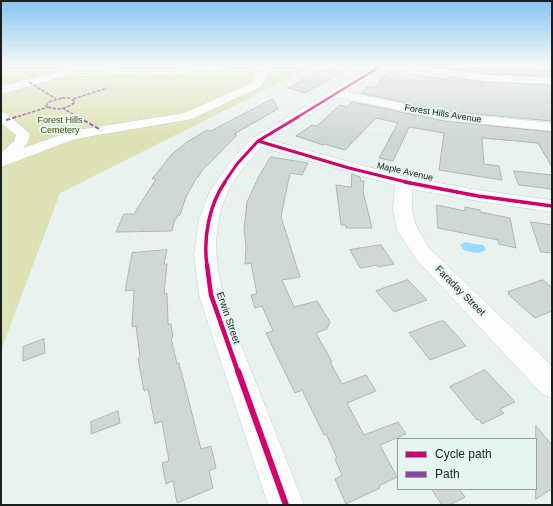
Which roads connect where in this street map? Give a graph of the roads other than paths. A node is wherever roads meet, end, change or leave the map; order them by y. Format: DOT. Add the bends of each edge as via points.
graph roads {
  1 [pos="246,90"];
  2 [pos="342,90"];
  3 [pos="336,93"];
  4 [pos="1,116"];
  5 [pos="552,127"];
  6 [pos="258,141"];
  7 [pos="1,161"];
  8 [pos="404,182"];
  9 [pos="552,206"];
  10 [pos="552,385"];
  11 [pos="286,505"];
  1 -- 7 [label="street" via="187,116 72,135"];
  2 -- 3 [label="street, Erwin Street"];
  3 -- 5 [label="street, Forest Hills Avenue" via="444,116"];
  3 -- 6 [label="street, Erwin Street"];
  4 -- 7 [label="street" via="23,134 21,142"];
  6 -- 8 [label="street, Maple Avenue"];
  6 -- 11 [label="street, Erwin Street" via="237,164 219,192 209,219 205,254 211,295"];
  8 -- 9 [label="street, Maple Avenue"];
  8 -- 10 [label="street, Faraday Street" via="402,210 407,230 424,254"];
}
